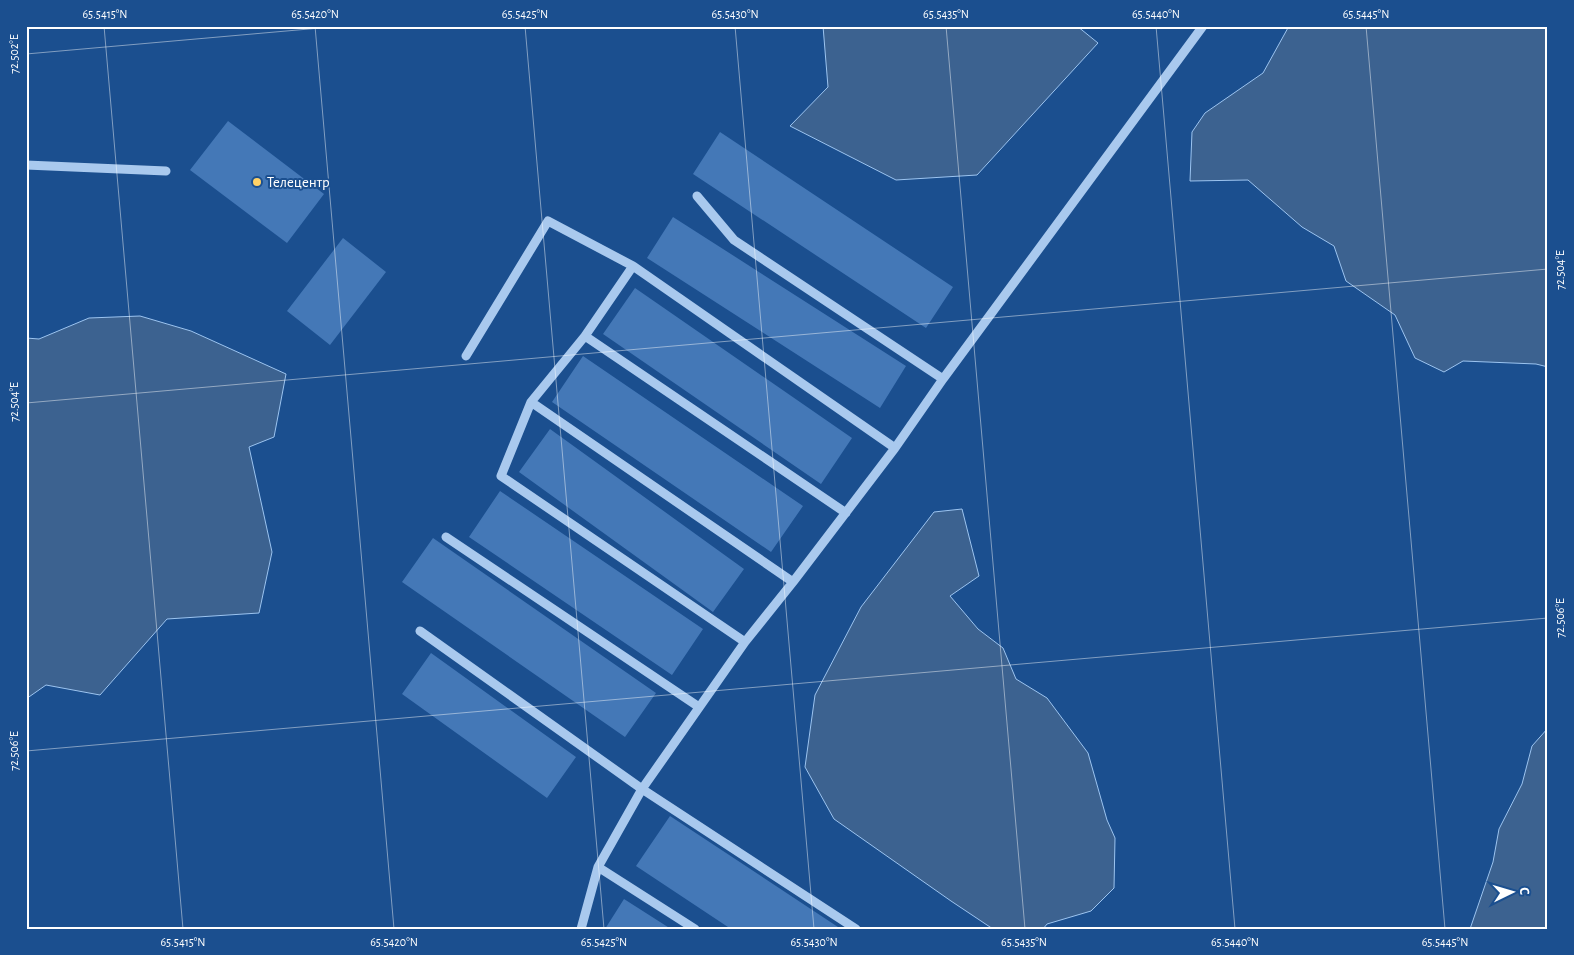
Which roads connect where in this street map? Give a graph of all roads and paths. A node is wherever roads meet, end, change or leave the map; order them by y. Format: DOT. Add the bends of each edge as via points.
graph roads {
  1 [pos="1203,26"];
  2 [pos="26,165"];
  3 [pos="166,171"];
  4 [pos="697,196"];
  5 [pos="633,266"];
  6 [pos="584,336"];
  7 [pos="466,356"];
  8 [pos="943,379"];
  9 [pos="531,402"];
  10 [pos="895,448"];
  11 [pos="846,513"];
  12 [pos="446,537"];
  13 [pos="793,582"];
  14 [pos="420,631"];
  15 [pos="745,642"];
  16 [pos="699,707"];
  17 [pos="642,789"];
  18 [pos="598,868"];
  19 [pos="581,929"];
  20 [pos="694,929"];
  21 [pos="856,929"];
  1 -- 8 [label="street"];
  2 -- 3 [label="street"];
  4 -- 8 [label="street" via="734,240"];
  5 -- 6 [label="street"];
  5 -- 7 [label="street" via="548,221"];
  5 -- 10 [label="street"];
  6 -- 9 [label="street"];
  6 -- 11 [label="street"];
  8 -- 10 [label="street"];
  9 -- 13 [label="street"];
  9 -- 15 [label="street" via="501,476"];
  10 -- 11 [label="street"];
  11 -- 13 [label="street"];
  12 -- 16 [label="street"];
  13 -- 15 [label="street"];
  14 -- 17 [label="street"];
  15 -- 16 [label="street"];
  16 -- 17 [label="street"];
  17 -- 18 [label="street"];
  17 -- 21 [label="street"];
  18 -- 19 [label="street"];
  18 -- 20 [label="street"];
}
